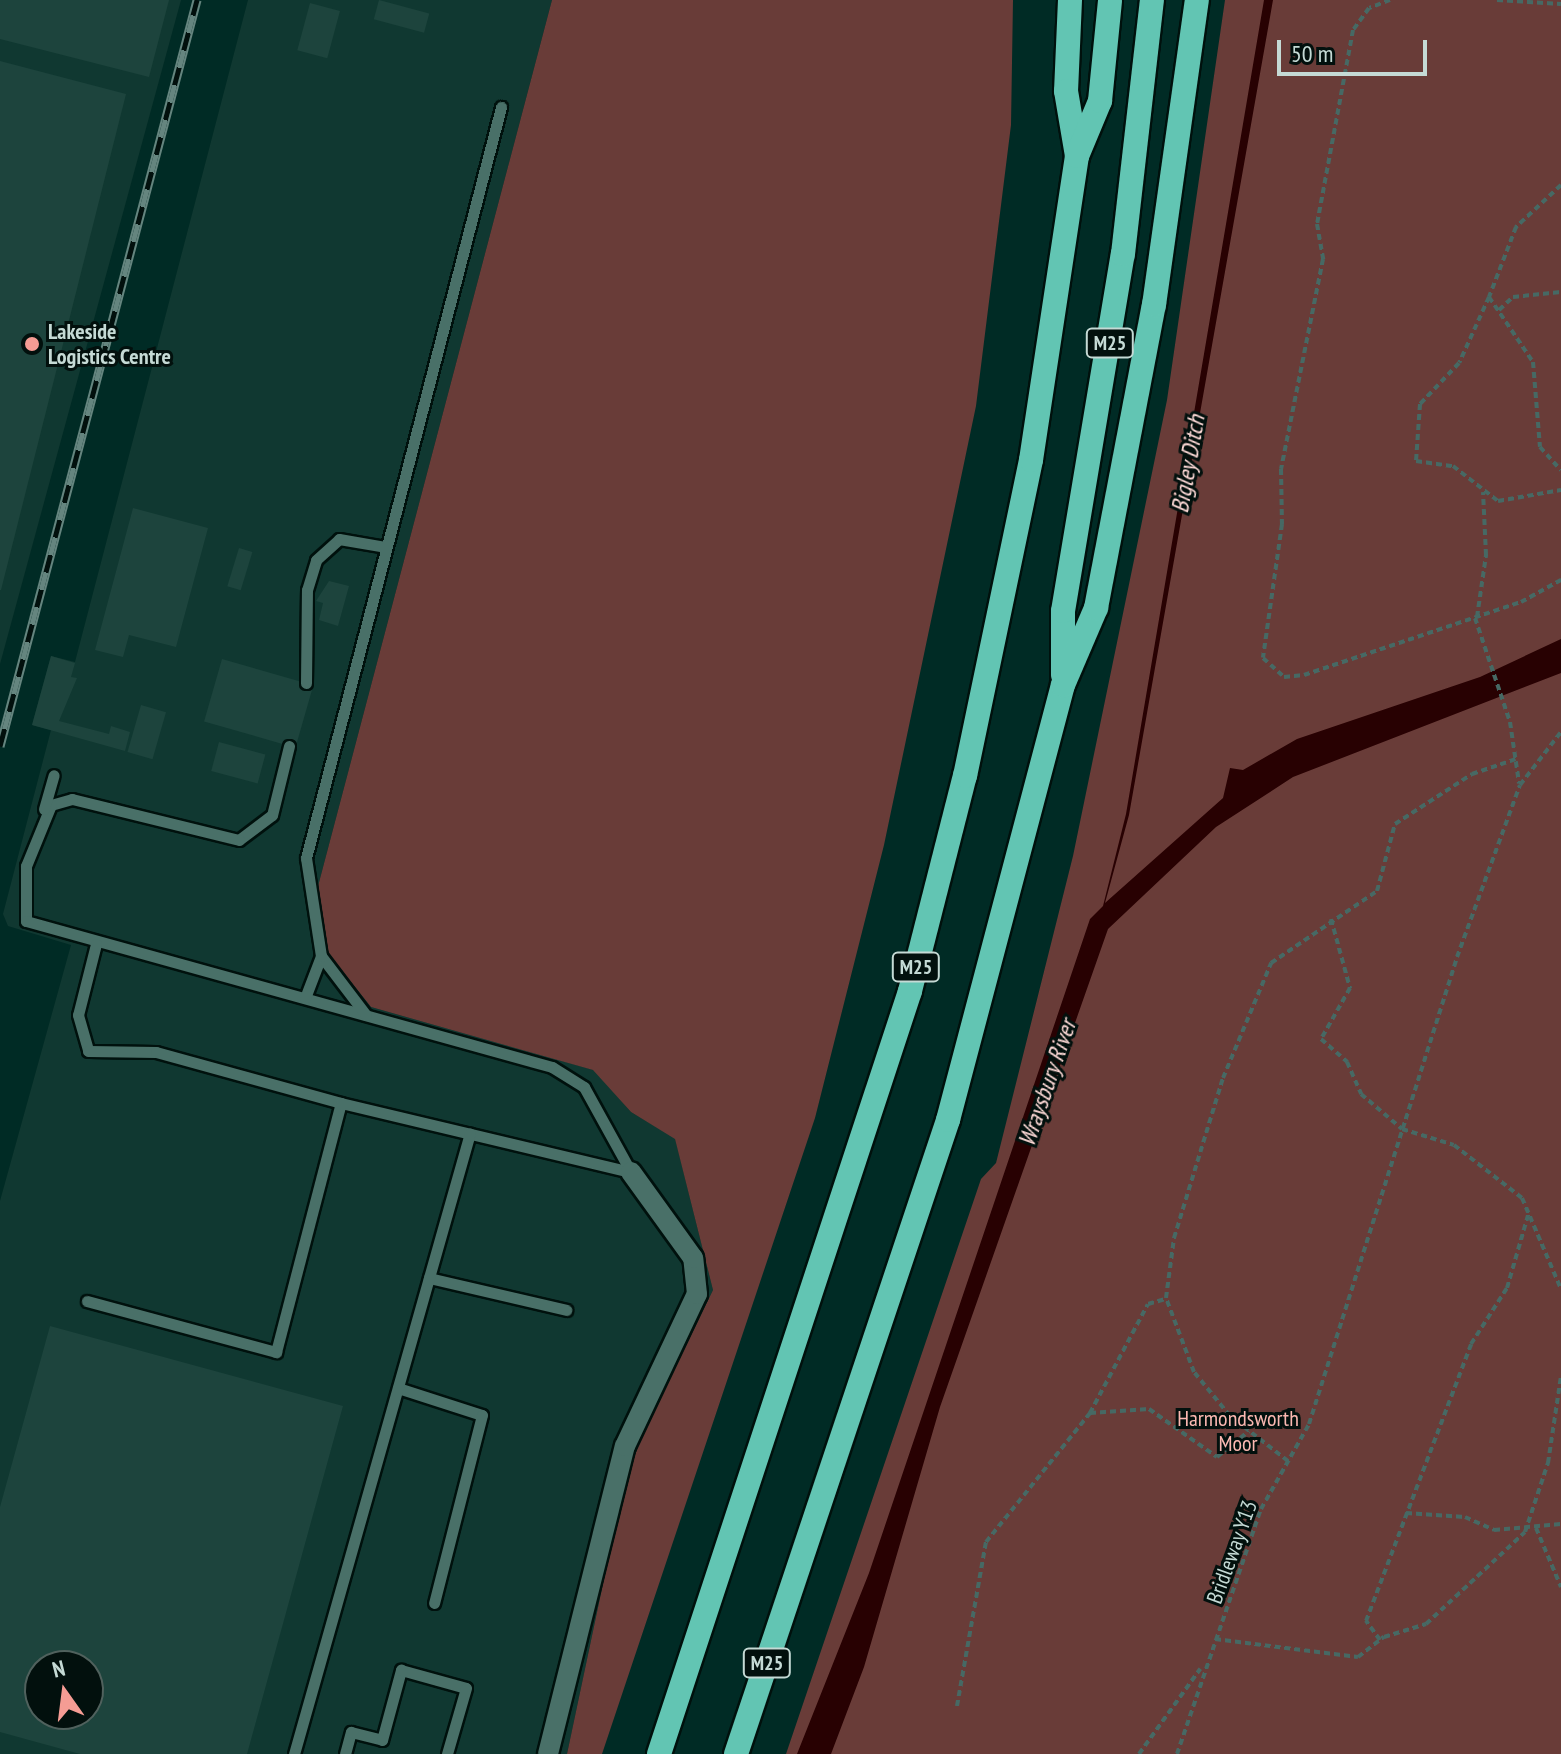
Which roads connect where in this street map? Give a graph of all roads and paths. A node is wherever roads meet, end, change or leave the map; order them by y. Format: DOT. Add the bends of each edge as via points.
graph roads {
  1 [pos="1070,0"];
  2 [pos="1110,0"];
  3 [pos="1152,0"];
  4 [pos="1197,0"];
  5 [pos="1390,0"];
  6 [pos="1497,0"];
  7 [pos="1561,4"];
  8 [pos="501,107"];
  9 [pos="1077,156"];
  10 [pos="1561,185"];
  11 [pos="1561,292"];
  12 [pos="1489,297"];
  13 [pos="1499,310"];
  14 [pos="1561,470"];
  15 [pos="1561,490"];
  16 [pos="1483,492"];
  17 [pos="386,547"];
  18 [pos="1561,580"];
  19 [pos="1476,617"];
  20 [pos="306,683"];
  21 [pos="1063,685"];
  22 [pos="1561,732"];
  23 [pos="289,746"];
  24 [pos="1516,759"];
  25 [pos="54,775"];
  26 [pos="1520,785"];
  27 [pos="43,814"];
  28 [pos="1330,918"];
  29 [pos="96,944"];
  30 [pos="321,956"];
  31 [pos="305,998"];
  32 [pos="366,1015"];
  33 [pos="341,1103"];
  34 [pos="1402,1129"];
  35 [pos="470,1133"];
  36 [pos="631,1172"];
  37 [pos="1529,1212"];
  38 [pos="429,1278"];
  39 [pos="1561,1289"];
  40 [pos="1166,1298"];
  41 [pos="87,1301"];
  42 [pos="566,1310"];
  43 [pos="1561,1376"];
  44 [pos="398,1388"];
  45 [pos="1090,1413"];
  46 [pos="1249,1431"];
  47 [pos="1288,1461"];
  48 [pos="1406,1513"];
  49 [pos="1561,1524"];
  50 [pos="1526,1528"];
  51 [pos="1536,1528"];
  52 [pos="1561,1587"];
  53 [pos="434,1603"];
  54 [pos="1215,1639"];
  55 [pos="1380,1640"];
  56 [pos="1203,1664"];
  57 [pos="957,1706"];
  58 [pos="294,1754"];
  59 [pos="345,1754"];
  60 [pos="447,1754"];
  61 [pos="548,1754"];
  62 [pos="659,1754"];
  63 [pos="736,1754"];
  64 [pos="1139,1754"];
  65 [pos="1177,1754"];
  1 -- 9 [label="highway" via="1066,91"];
  2 -- 9 [label="highway, M25" via="1100,101"];
  3 -- 21 [label="highway, M25" via="1121,268 1063,611"];
  4 -- 21 [label="highway" via="1129,449 1096,608"];
  5 -- 19 [label="path" via="1369,8 1353,30 1317,224 1323,259 1281,469 1282,524 1263,658 1284,677 1304,675"];
  6 -- 7 [label="path"];
  8 -- 17 [label="lane"];
  9 -- 62 [label="highway, M25" via="1031,460 965,776 910,991"];
  10 -- 12 [label="path" via="1516,227"];
  11 -- 13 [label="path" via="1513,297"];
  12 -- 13 [label="path"];
  12 -- 16 [label="path" via="1459,363 1420,404 1411,444 1416,461 1453,466"];
  13 -- 14 [label="path" via="1533,362 1540,447"];
  15 -- 16 [label="path" via="1498,501"];
  16 -- 19 [label="path" via="1486,555"];
  17 -- 20 [label="lane" via="339,539 316,560 307,590"];
  17 -- 30 [label="lane" via="306,858"];
  18 -- 19 [label="path"];
  19 -- 24 [label="path" via="1510,722"];
  21 -- 63 [label="highway, M25" via="948,1120"];
  22 -- 26 [label="path"];
  23 -- 27 [label="lane" via="272,815 239,840 72,799"];
  24 -- 26 [label="path"];
  24 -- 28 [label="path" via="1472,774 1395,824 1377,891"];
  25 -- 27 [label="lane"];
  26 -- 34 [label="path, Bridleway Y13"];
  27 -- 29 [label="lane" via="21,912 34,926"];
  28 -- 34 [label="path" via="1350,988 1321,1039 1347,1062 1361,1094"];
  28 -- 40 [label="path" via="1271,963 1223,1078 1174,1238"];
  29 -- 31 [label="lane"];
  29 -- 33 [label="lane" via="78,1015 88,1051 156,1052"];
  30 -- 31 [label="lane"];
  30 -- 32 [label="lane"];
  31 -- 32 [label="lane"];
  32 -- 36 [label="lane" via="569,1075 584,1087"];
  33 -- 35 [label="lane"];
  33 -- 41 [label="lane" via="276,1352"];
  34 -- 37 [label="path" via="1454,1145 1522,1198"];
  34 -- 47 [label="path, Bridleway Y13" via="1309,1424"];
  35 -- 36 [label="lane"];
  35 -- 38 [label="lane"];
  36 -- 61 [label="street" via="693,1258 697,1294 625,1446"];
  37 -- 39 [label="path"];
  37 -- 48 [label="path" via="1507,1288 1471,1344"];
  38 -- 42 [label="lane"];
  38 -- 44 [label="lane"];
  40 -- 45 [label="path" via="1148,1304"];
  40 -- 46 [label="path" via="1194,1372"];
  43 -- 50 [label="path" via="1548,1463"];
  44 -- 53 [label="lane" via="482,1415"];
  44 -- 58 [label="lane"];
  45 -- 46 [label="path" via="1149,1409 1217,1457"];
  45 -- 57 [label="path" via="986,1542"];
  46 -- 47 [label="path"];
  47 -- 54 [label="path, Bridleway Y13" via="1261,1509"];
  48 -- 50 [label="path"];
  48 -- 55 [label="path" via="1366,1621"];
  49 -- 51 [label="path"];
  50 -- 51 [label="path"];
  50 -- 55 [label="path" via="1426,1624"];
  51 -- 52 [label="path"];
  54 -- 55 [label="path" via="1358,1657"];
  54 -- 56 [label="path, Bridleway Y13"];
  56 -- 64 [label="path"];
  56 -- 65 [label="path, Bridleway Y13"];
  59 -- 60 [label="lane" via="351,1732 382,1740 401,1670 466,1688"];
}
